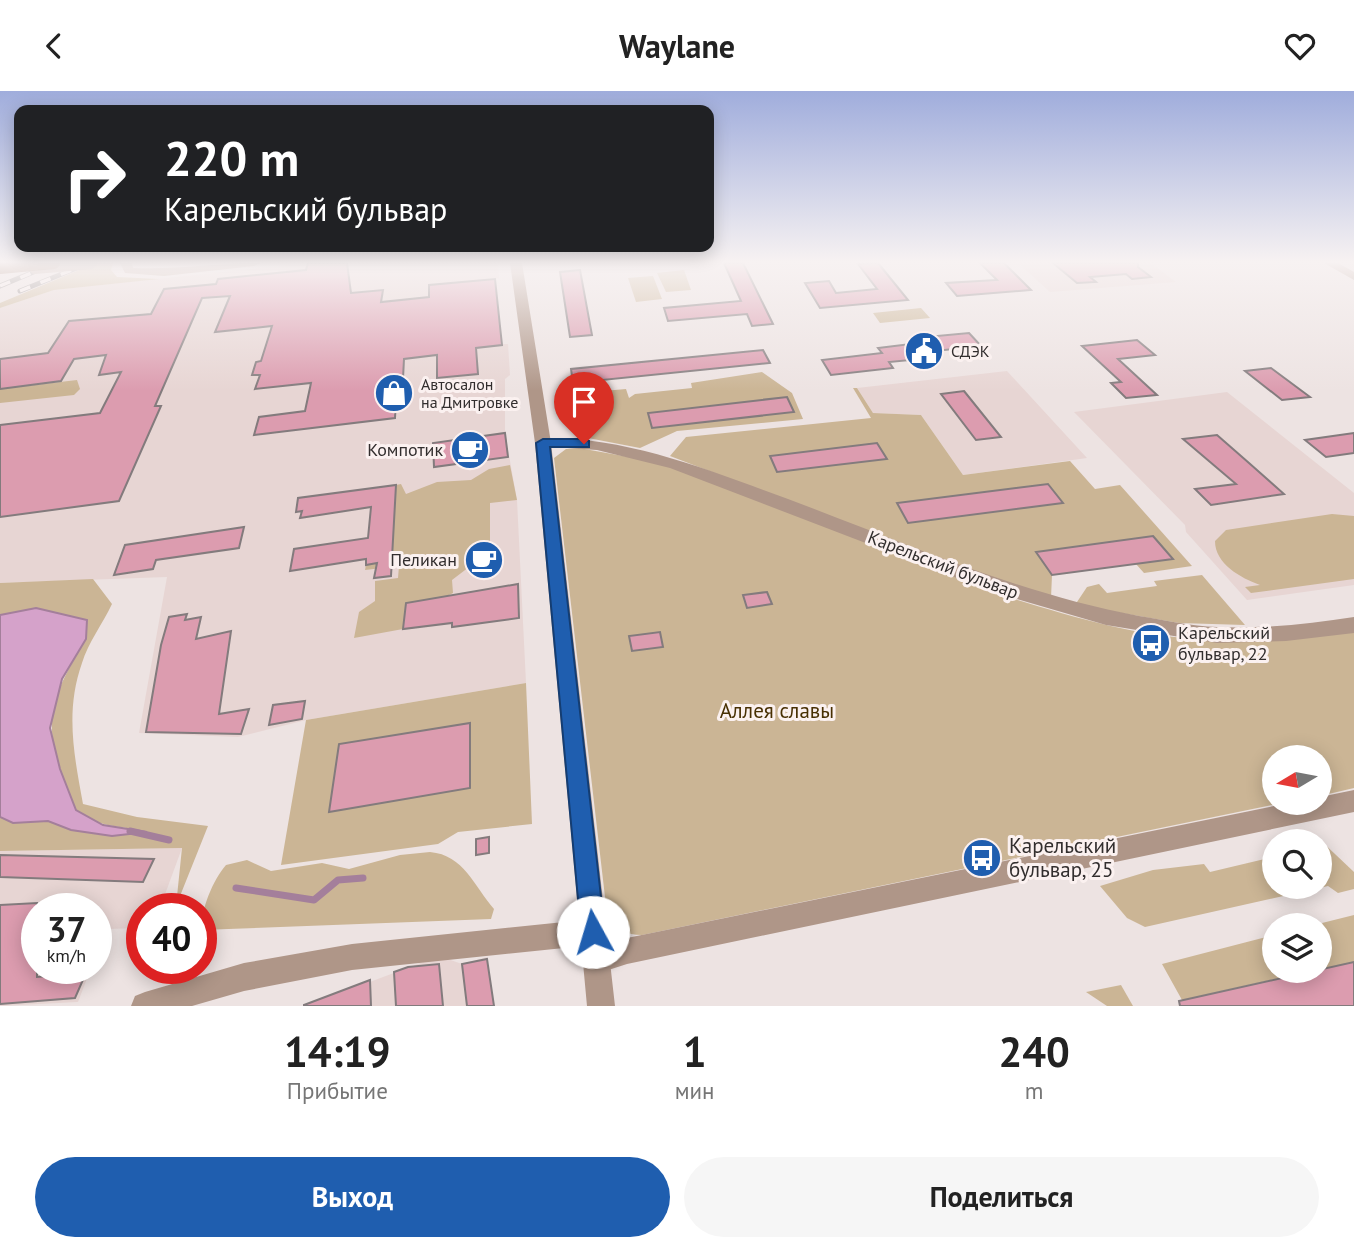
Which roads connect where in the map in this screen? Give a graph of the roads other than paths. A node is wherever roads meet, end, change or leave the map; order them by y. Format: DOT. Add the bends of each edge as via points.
graph roads {
  1 [pos="522,306"];
  2 [pos="543,443"];
  3 [pos="1354,625"];
  4 [pos="1354,801"];
  5 [pos="593,932"];
  6 [pos="596,961"];
  7 [pos="145,1006"];
  8 [pos="601,1006"];
  1 -- 2 [label="street"];
  2 -- 3 [label="street, Карельский бульвар" via="606,445 664,461 1004,590 1097,617 1215,635"];
  2 -- 5 [label="street"];
  4 -- 6 [label="street"];
  5 -- 6 [label="street"];
  5 -- 7 [label="street" via="352,957 244,977"];
  6 -- 8 [label="street"];
}
